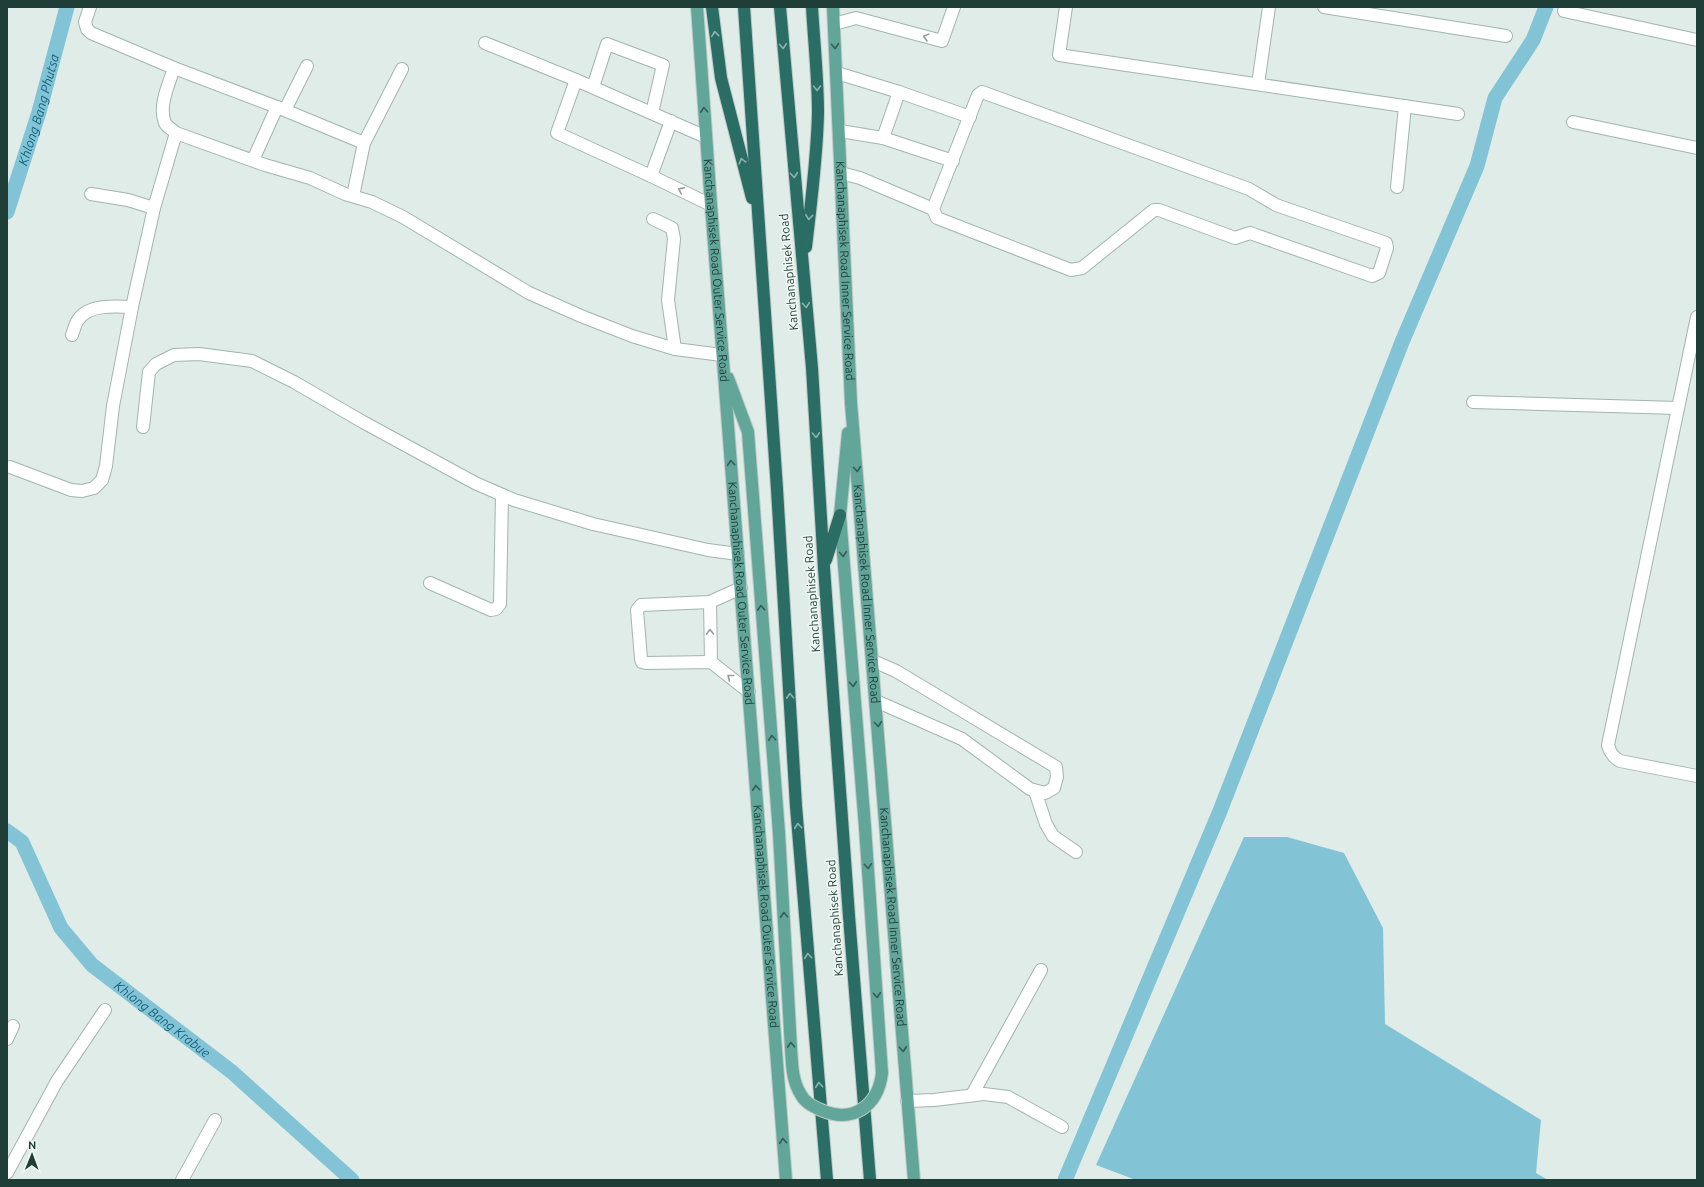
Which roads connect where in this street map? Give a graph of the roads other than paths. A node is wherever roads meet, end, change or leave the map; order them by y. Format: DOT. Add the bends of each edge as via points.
graph roads {
  1 [pos="90,7"];
  2 [pos="697,7"];
  3 [pos="712,7"];
  4 [pos="744,7"];
  5 [pos="780,7"];
  6 [pos="812,7"];
  7 [pos="833,7"];
  8 [pos="954,7"];
  9 [pos="1066,7"];
  10 [pos="1269,7"];
  11 [pos="1324,7"];
  12 [pos="1564,11"];
  13 [pos="856,13"];
  14 [pos="834,24"];
  15 [pos="1506,36"];
  16 [pos="1697,40"];
  17 [pos="485,43"];
  18 [pos="307,66"];
  19 [pos="174,68"];
  20 [pos="402,68"];
  21 [pos="837,73"];
  22 [pos="576,80"];
  23 [pos="1258,84"];
  24 [pos="593,87"];
  25 [pos="899,92"];
  26 [pos="1405,106"];
  27 [pos="281,108"];
  28 [pos="652,113"];
  29 [pos="1458,114"];
  30 [pos="970,117"];
  31 [pos="671,121"];
  32 [pos="1573,122"];
  33 [pos="840,131"];
  34 [pos="176,133"];
  35 [pos="706,136"];
  36 [pos="883,138"];
  37 [pos="364,143"];
  38 [pos="1697,148"];
  39 [pos="253,160"];
  40 [pos="953,161"];
  41 [pos="841,173"];
  42 [pos="651,176"];
  43 [pos="1397,187"];
  44 [pos="91,194"];
  45 [pos="353,196"];
  46 [pos="711,205"];
  47 [pos="154,208"];
  48 [pos="933,209"];
  49 [pos="653,219"];
  50 [pos="759,226"];
  51 [pos="803,275"];
  52 [pos="132,307"];
  53 [pos="1697,317"];
  54 [pos="72,335"];
  55 [pos="675,349"];
  56 [pos="722,358"];
  57 [pos="1692,364"];
  58 [pos="1473,402"];
  59 [pos="851,404"];
  60 [pos="1678,408"];
  61 [pos="143,427"];
  62 [pos="10,468"];
  63 [pos="502,495"];
  64 [pos="840,515"];
  65 [pos="738,554"];
  66 [pos="824,568"];
  67 [pos="430,583"];
  68 [pos="741,588"];
  69 [pos="710,602"];
  70 [pos="873,661"];
  71 [pos="710,662"];
  72 [pos="749,692"];
  73 [pos="876,701"];
  74 [pos="1697,776"];
  75 [pos="1035,791"];
  76 [pos="1076,852"];
  77 [pos="1041,970"];
  78 [pos="105,1010"];
  79 [pos="13,1026"];
  80 [pos="7,1040"];
  81 [pos="972,1095"];
  82 [pos="908,1100"];
  83 [pos="215,1120"];
  84 [pos="1062,1127"];
  85 [pos="7,1173"];
  86 [pos="182,1180"];
  87 [pos="786,1180"];
  88 [pos="827,1180"];
  89 [pos="870,1180"];
  90 [pos="914,1180"];
  1 -- 19 [label="street" via="85,22 91,33"];
  35 -- 2 [label="main road, Kanchanaphisek Road Outer Service Road, one-way"];
  50 -- 3 [label="highway, one-way" via="721,78"];
  4 -- 50 [label="highway"];
  5 -- 51 [label="highway, Kanchanaphisek Road, one-way"];
  6 -- 51 [label="highway, one-way" via="818,114"];
  7 -- 14 [label="main road, Kanchanaphisek Road Inner Service Road"];
  8 -- 13 [label="street, one-way" via="942,41"];
  9 -- 23 [label="street" via="1059,55"];
  10 -- 23 [label="street"];
  11 -- 15 [label="street"];
  12 -- 16 [label="street"];
  13 -- 14 [label="street"];
  14 -- 21 [label="main road, Kanchanaphisek Road Inner Service Road, one-way"];
  17 -- 22 [label="street"];
  18 -- 27 [label="street"];
  19 -- 27 [label="street"];
  19 -- 34 [label="street" via="162,112 165,124"];
  20 -- 37 [label="street"];
  21 -- 25 [label="street"];
  21 -- 33 [label="main road, Kanchanaphisek Road Inner Service Road"];
  22 -- 24 [label="street"];
  22 -- 42 [label="street" via="556,133"];
  23 -- 26 [label="street"];
  24 -- 28 [label="street"];
  24 -- 28 [label="street" via="607,44 664,65"];
  25 -- 30 [label="street"];
  25 -- 36 [label="street"];
  26 -- 29 [label="street"];
  26 -- 43 [label="street"];
  27 -- 37 [label="street"];
  27 -- 39 [label="street"];
  28 -- 31 [label="street"];
  30 -- 40 [label="street"];
  30 -- 48 [label="street" via="978,94 982,92 1249,189 1276,205 1386,243 1387,248 1379,273 1372,276 1250,233 1235,238 1159,210 1154,210 1082,268 1071,270 937,218"];
  31 -- 35 [label="street"];
  31 -- 42 [label="street"];
  32 -- 38 [label="street"];
  33 -- 36 [label="street"];
  33 -- 41 [label="main road, Kanchanaphisek Road Inner Service Road"];
  34 -- 39 [label="street"];
  34 -- 47 [label="street"];
  35 -- 46 [label="main road, Kanchanaphisek Road Outer Service Road"];
  36 -- 40 [label="street"];
  37 -- 45 [label="street"];
  39 -- 45 [label="street" via="310,178"];
  40 -- 48 [label="street"];
  41 -- 48 [label="street" via="860,178"];
  41 -- 59 [label="main road, Kanchanaphisek Road Inner Service Road"];
  46 -- 42 [label="street, one-way"];
  44 -- 47 [label="street" via="128,200"];
  45 -- 55 [label="street" via="403,217 529,293 632,336"];
  46 -- 56 [label="main road, Kanchanaphisek Road Outer Service Road"];
  47 -- 52 [label="street"];
  49 -- 55 [label="street" via="672,228 674,239 668,300"];
  88 -- 50 [label="highway, one-way" via="796,806"];
  51 -- 66 [label="highway, Kanchanaphisek Road, one-way" via="812,368"];
  52 -- 54 [label="street" via="93,309 78,319"];
  52 -- 62 [label="street" via="102,480 94,488 82,492"];
  53 -- 57 [label="street"];
  55 -- 56 [label="street"];
  64 -- 56 [label="main road, one-way, bridge" via="882,1073 881,1084 870,1104 860,1111 840,1115 828,1113 806,1102 794,1079 779,833 748,432"];
  65 -- 56 [label="main road, Kanchanaphisek Road Outer Service Road, one-way"];
  57 -- 60 [label="street"];
  58 -- 60 [label="street"];
  59 -- 64 [label="main road"];
  59 -- 70 [label="main road, Kanchanaphisek Road Inner Service Road, one-way"];
  60 -- 74 [label="street" via="1608,745 1610,752 1620,761"];
  61 -- 63 [label="street" via="150,372 160,362 172,356 198,354 252,361"];
  63 -- 65 [label="street" via="594,524 708,550"];
  63 -- 67 [label="street" via="500,604 496,609 491,610"];
  64 -- 66 [label="highway"];
  65 -- 68 [label="main road, Kanchanaphisek Road Outer Service Road"];
  66 -- 89 [label="highway, Kanchanaphisek Road"];
  68 -- 69 [label="street"];
  68 -- 72 [label="main road, Kanchanaphisek Road Outer Service Road"];
  71 -- 69 [label="street, one-way"];
  69 -- 71 [label="street" via="642,604 637,610 642,662"];
  70 -- 73 [label="main road, Kanchanaphisek Road Inner Service Road"];
  70 -- 75 [label="street" via="896,671 1056,767 1054,788 1045,793"];
  72 -- 71 [label="street, one-way"];
  87 -- 72 [label="main road, Kanchanaphisek Road Outer Service Road, one-way"];
  73 -- 75 [label="street" via="962,739"];
  73 -- 82 [label="main road, Kanchanaphisek Road Inner Service Road, one-way"];
  75 -- 76 [label="street" via="1046,824 1053,836"];
  77 -- 81 [label="street"];
  78 -- 85 [label="street" via="57,1081"];
  79 -- 80 [label="street"];
  81 -- 82 [label="street" via="934,1100"];
  81 -- 84 [label="street" via="1008,1097"];
  82 -- 90 [label="main road, Kanchanaphisek Road Inner Service Road"];
  83 -- 86 [label="street"];
}
